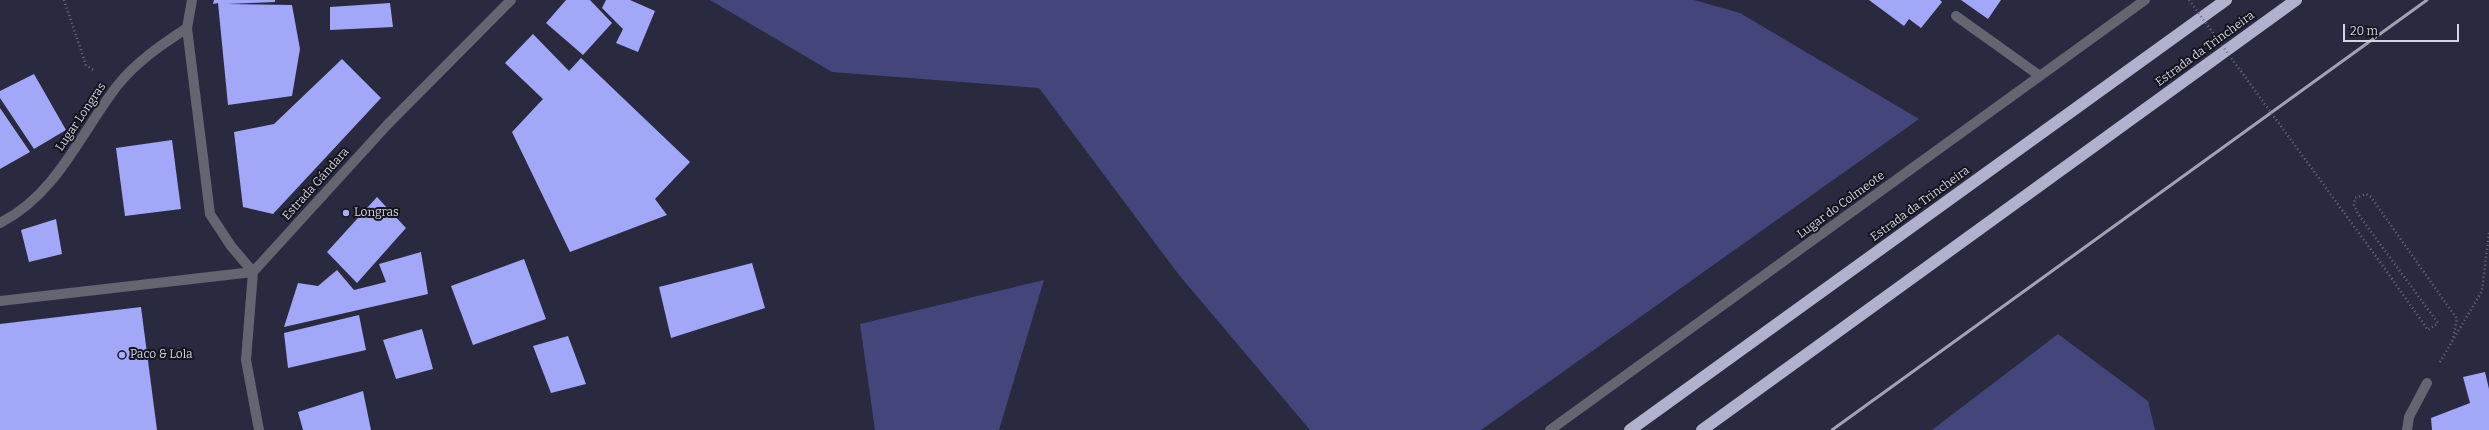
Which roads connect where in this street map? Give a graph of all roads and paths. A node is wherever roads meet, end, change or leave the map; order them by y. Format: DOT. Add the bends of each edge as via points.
graph roads {
  1 [pos="64,0"];
  2 [pos="192,0"];
  3 [pos="511,0"];
  4 [pos="2145,0"];
  5 [pos="2189,0"];
  6 [pos="2226,0"];
  7 [pos="2296,0"];
  8 [pos="1956,16"];
  9 [pos="187,28"];
  10 [pos="2040,76"];
  11 [pos="117,86"];
  12 [pos="0,222"];
  13 [pos="2489,233"];
  14 [pos="253,272"];
  15 [pos="0,301"];
  16 [pos="2453,338"];
  17 [pos="2427,383"];
  18 [pos="259,430"];
  19 [pos="1550,430"];
  20 [pos="1630,430"];
  21 [pos="1702,430"];
  22 [pos="2407,430"];
  1 -- 11 [label="path" via="86,65"];
  2 -- 9 [label="street"];
  3 -- 14 [label="street, Estrada Gándara" via="388,124"];
  4 -- 10 [label="street, Lugar do Colmeote"];
  5 -- 16 [label="path, bridge" via="2428,330 2438,323 2354,205 2355,198 2366,194 2371,197 2457,319"];
  6 -- 20 [label="highway, Estrada da Trincheira"];
  7 -- 21 [label="highway, Estrada da Trincheira"];
  8 -- 10 [label="street"];
  9 -- 11 [label="street, Lugar Longras" via="147,56"];
  9 -- 14 [label="street" via="210,214 230,246"];
  10 -- 19 [label="street, Lugar do Colmeote"];
  11 -- 12 [label="street, Lugar Longras" via="55,178 37,198 17,214"];
  13 -- 16 [label="path" via="2482,291"];
  14 -- 15 [label="street"];
  14 -- 18 [label="street" via="246,360"];
  16 -- 17 [label="path"];
  17 -- 22 [label="street" via="2409,417"];
}
